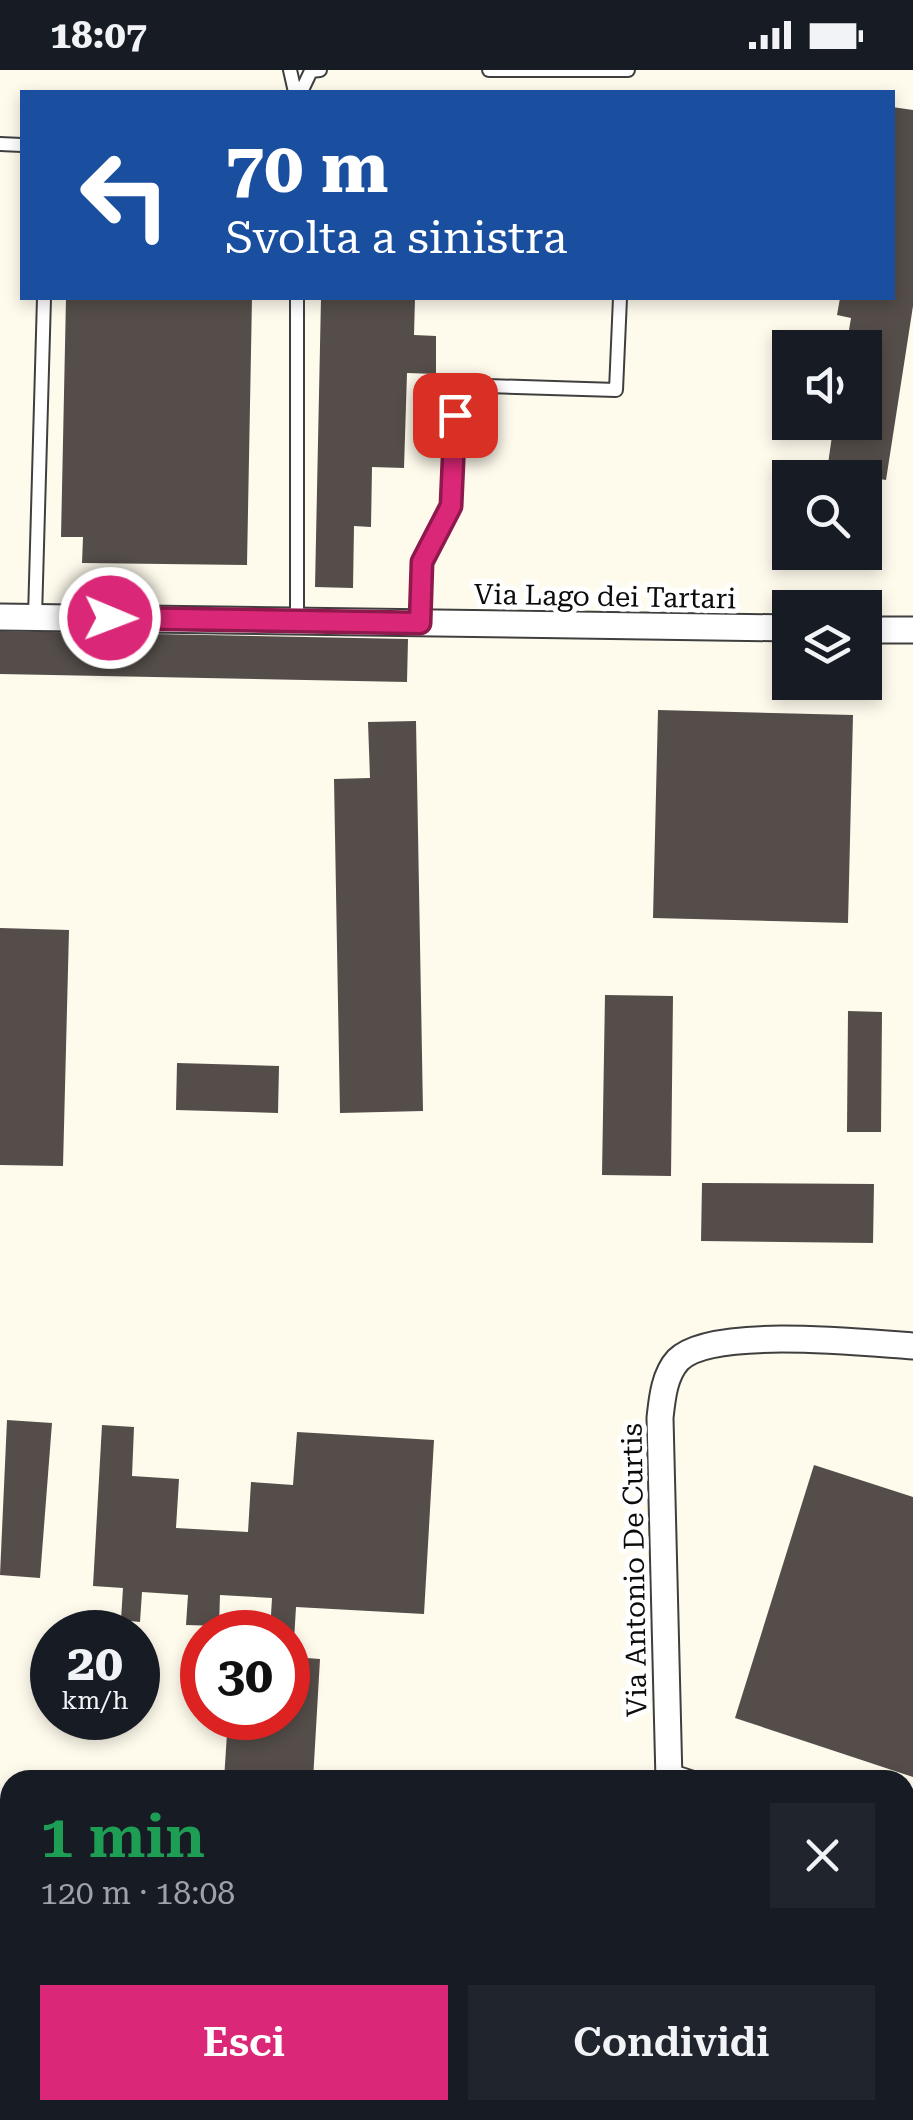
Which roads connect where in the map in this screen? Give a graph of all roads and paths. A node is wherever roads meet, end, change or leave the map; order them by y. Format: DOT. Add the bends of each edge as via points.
graph roads {
  1 [pos="320,70"];
  2 [pos="489,70"];
  3 [pos="554,70"];
  4 [pos="628,70"];
  5 [pos="299,90"];
  6 [pos="44,300"];
  7 [pos="296,300"];
  8 [pos="620,300"];
  9 [pos="0,616"];
  10 [pos="35,617"];
  11 [pos="297,621"];
  12 [pos="420,623"];
  13 [pos="772,628"];
  14 [pos="882,630"];
  15 [pos="913,630"];
  16 [pos="913,1346"];
  17 [pos="669,1770"];
  1 -- 5 [label="lane"];
  2 -- 3 [label="lane"];
  3 -- 4 [label="lane"];
  6 -- 10 [label="lane"];
  7 -- 11 [label="lane"];
  8 -- 12 [label="lane" via="616,390 456,385 451,506 422,562"];
  9 -- 10 [label="street, Via Lago dei Tartari"];
  10 -- 11 [label="street, Via Lago dei Tartari"];
  11 -- 12 [label="street, Via Lago dei Tartari"];
  12 -- 13 [label="street, Via Lago dei Tartari"];
  14 -- 15 [label="street"];
  16 -- 17 [label="street, Via Antonio De Curtis" via="739,1339 677,1361 660,1418"];
}
